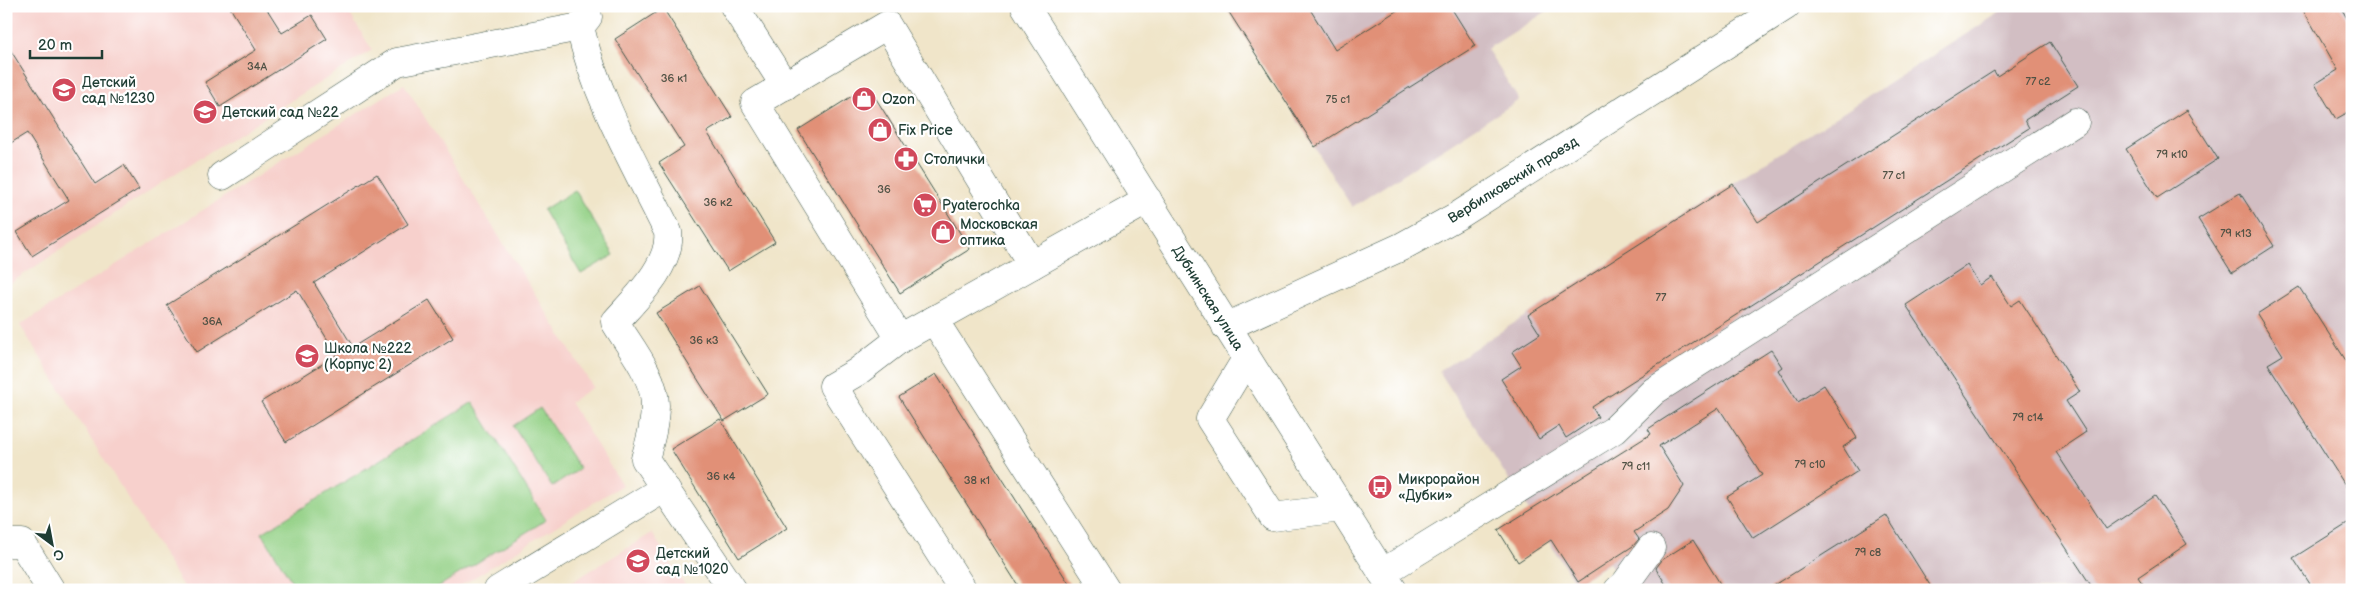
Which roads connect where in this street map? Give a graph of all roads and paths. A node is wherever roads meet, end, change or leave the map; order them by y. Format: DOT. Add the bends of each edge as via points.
graph roads {
  1 [pos="734,6"];
  2 [pos="1025,6"];
  3 [pos="1786,6"];
  4 [pos="589,14"];
  5 [pos="785,86"];
  6 [pos="2075,122"];
  7 [pos="222,176"];
  8 [pos="1148,200"];
  9 [pos="1032,265"];
  10 [pos="934,320"];
  11 [pos="1226,327"];
  12 [pos="900,339"];
  13 [pos="1246,359"];
  14 [pos="665,488"];
  15 [pos="1341,508"];
  16 [pos="6,543"];
  17 [pos="1651,548"];
  18 [pos="1387,581"];
  19 [pos="51,590"];
  20 [pos="498,590"];
  21 [pos="733,590"];
  22 [pos="962,590"];
  23 [pos="1106,590"];
  24 [pos="1618,590"];
  1 -- 5 [label="street"];
  2 -- 8 [label="street, Дубнинская улица"];
  3 -- 11 [label="street, Вербилковский проезд" via="1401,248"];
  4 -- 7 [label="street" via="397,62"];
  4 -- 14 [label="street" via="586,56 668,232 669,243 654,278 615,322 647,376 655,403 654,428 645,459"];
  5 -- 9 [label="street" via="887,25"];
  5 -- 12 [label="street" via="756,103"];
  6 -- 18 [label="street" via="1654,391 1614,430"];
  8 -- 9 [label="street"];
  8 -- 11 [label="street, Дубнинская улица"];
  9 -- 10 [label="street"];
  10 -- 12 [label="street"];
  10 -- 23 [label="street"];
  11 -- 13 [label="street, Дубнинская улица"];
  12 -- 22 [label="street" via="833,386"];
  13 -- 15 [label="street, Дубнинская улица"];
  13 -- 15 [label="street" via="1210,419 1273,517"];
  14 -- 20 [label="street"];
  14 -- 21 [label="street"];
  15 -- 18 [label="street, Дубнинская улица"];
  16 -- 19 [label="street" via="22,543"];
  17 -- 24 [label="street"];
}
